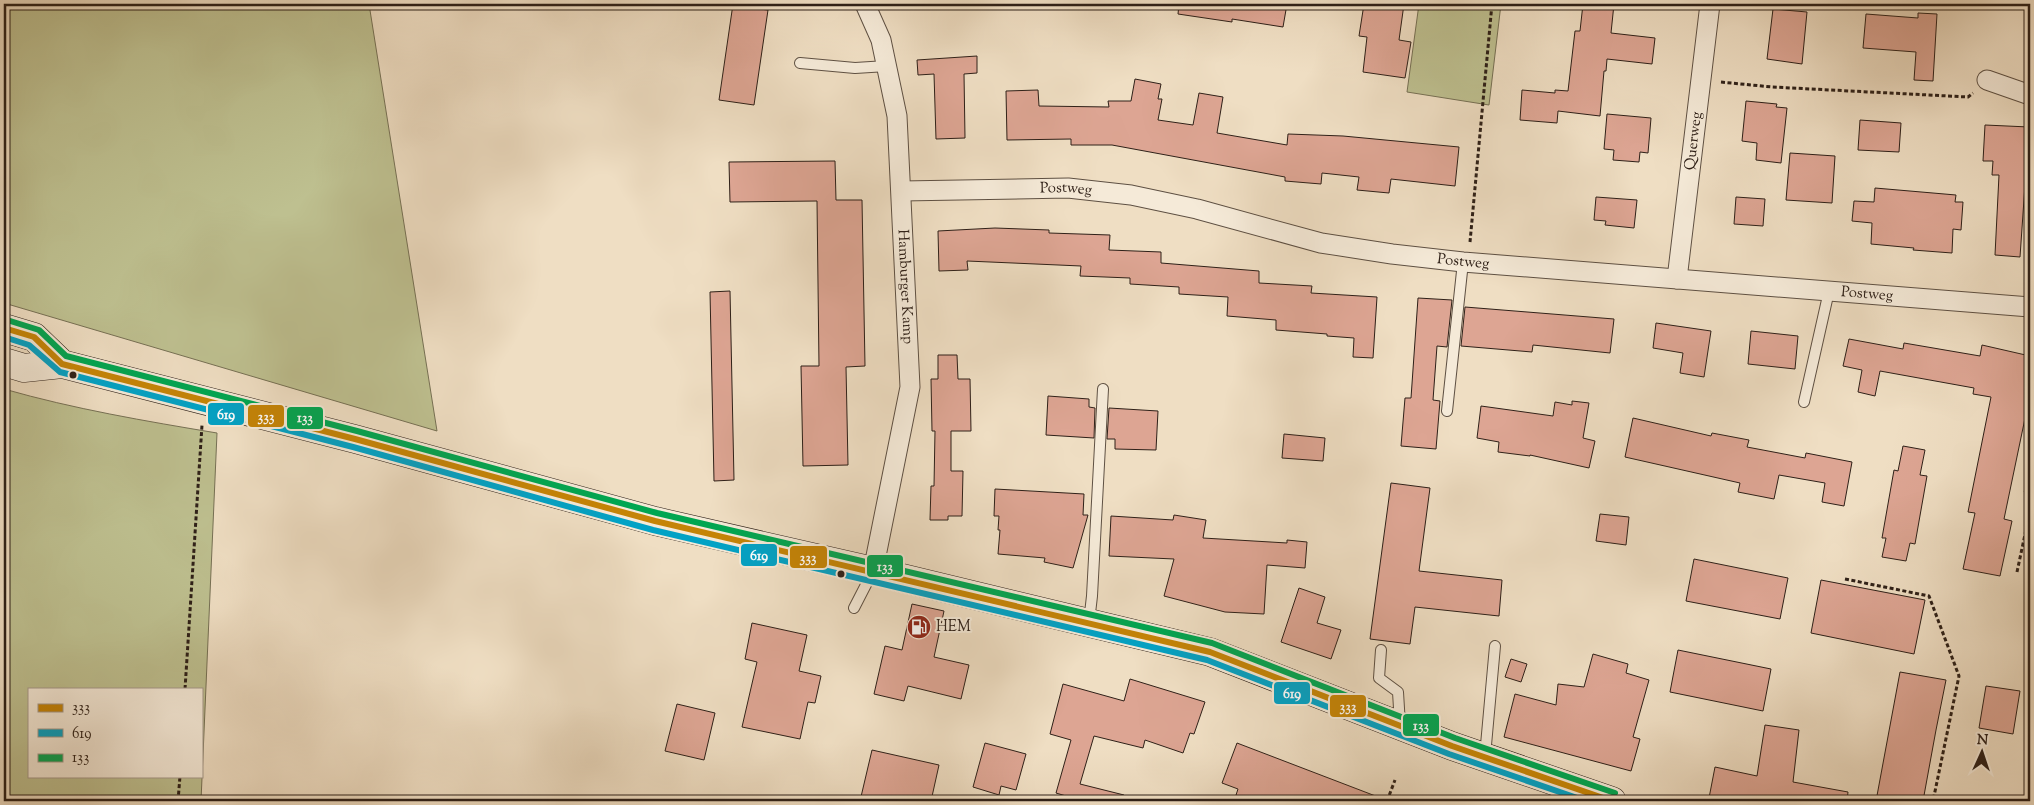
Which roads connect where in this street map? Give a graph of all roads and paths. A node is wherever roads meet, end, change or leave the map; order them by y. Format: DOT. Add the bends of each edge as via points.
graph roads {
  1 [pos="865,4"];
  2 [pos="1492,4"];
  3 [pos="1710,4"];
  4 [pos="800,63"];
  5 [pos="887,66"];
  6 [pos="1701,80"];
  7 [pos="1987,80"];
  8 [pos="2030,96"];
  9 [pos="902,191"];
  10 [pos="1465,262"];
  11 [pos="1677,279"];
  12 [pos="1829,291"];
  13 [pos="2030,307"];
  14 [pos="4,328"];
  15 [pos="4,362"];
  16 [pos="62,364"];
  17 [pos="1103,389"];
  18 [pos="205,401"];
  19 [pos="1804,402"];
  20 [pos="1447,411"];
  21 [pos="2030,469"];
  22 [pos="2030,511"];
  23 [pos="873,571"];
  24 [pos="2017,572"];
  25 [pos="1845,579"];
  26 [pos="854,608"];
  27 [pos="1088,623"];
  28 [pos="1495,646"];
  29 [pos="1381,650"];
  30 [pos="185,688"];
  31 [pos="1400,726"];
  32 [pos="1485,757"];
  33 [pos="180,778"];
  34 [pos="1394,780"];
  35 [pos="178,801"];
  36 [pos="1387,801"];
  37 [pos="1612,801"];
  38 [pos="1933,801"];
  1 -- 5 [label="street, Hamburger Kamp" via="881,40"];
  2 -- 10 [label="path"];
  3 -- 6 [label="street, Querweg"];
  4 -- 5 [label="lane" via="855,68"];
  5 -- 9 [label="street, Hamburger Kamp" via="898,116"];
  6 -- 7 [label="path" via="1968,97"];
  6 -- 11 [label="street, Querweg"];
  7 -- 8 [label="street"];
  9 -- 10 [label="street, Postweg" via="1068,188 1132,195 1321,243"];
  9 -- 23 [label="street, Hamburger Kamp" via="910,387"];
  10 -- 11 [label="street, Postweg"];
  10 -- 20 [label="lane"];
  11 -- 12 [label="street, Postweg"];
  12 -- 13 [label="street, Postweg"];
  12 -- 19 [label="lane"];
  14 -- 16 [label="main road" via="34,337"];
  15 -- 16 [label="main road" via="24,368"];
  16 -- 18 [label="main road"];
  17 -- 27 [label="lane"];
  18 -- 23 [label="main road" via="655,521"];
  18 -- 30 [label="path"];
  21 -- 22 [label="path" via="2025,493"];
  22 -- 24 [label="path"];
  23 -- 26 [label="lane"];
  23 -- 27 [label="main road"];
  25 -- 38 [label="path" via="1929,596 1958,676"];
  27 -- 31 [label="main road" via="1210,652"];
  28 -- 32 [label="lane"];
  29 -- 31 [label="lane" via="1380,678 1398,692"];
  31 -- 32 [label="main road"];
  32 -- 37 [label="main road"];
  33 -- 35 [label="path"];
  34 -- 36 [label="path"];
}
